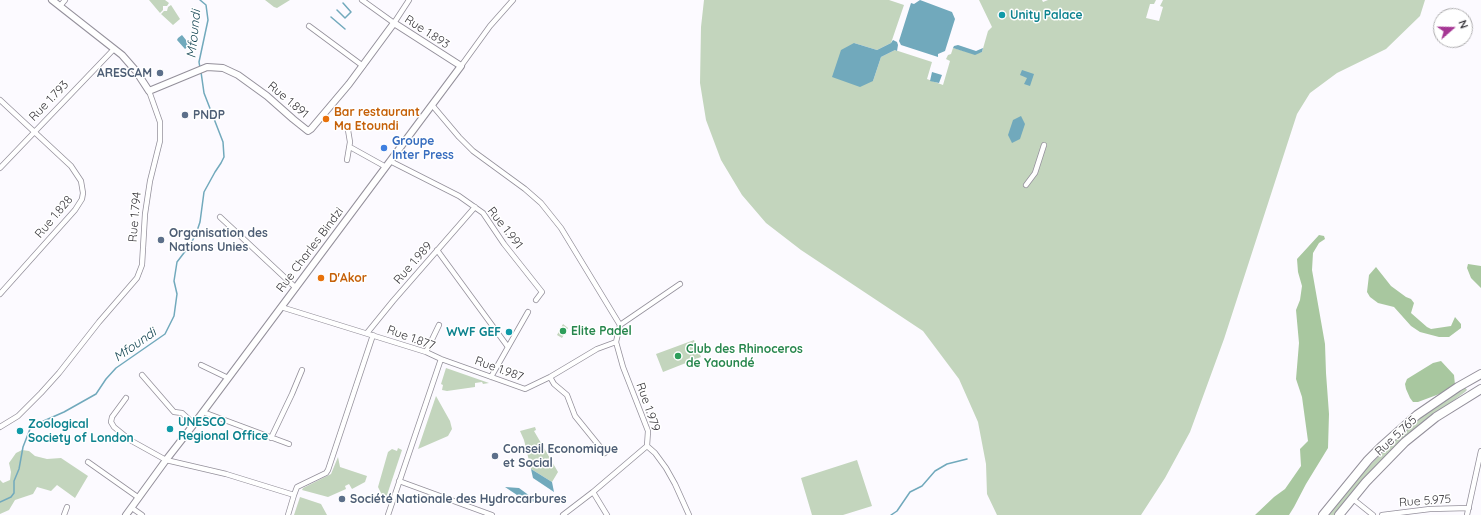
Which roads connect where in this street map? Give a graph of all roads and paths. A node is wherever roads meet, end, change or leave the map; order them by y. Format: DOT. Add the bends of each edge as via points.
graph roads {
  1 [pos="52,0"];
  2 [pos="65,0"];
  3 [pos="362,0"];
  4 [pos="410,0"];
  5 [pos="513,0"];
  6 [pos="60,6"];
  7 [pos="394,23"];
  8 [pos="309,26"];
  9 [pos="114,49"];
  10 [pos="363,66"];
  11 [pos="461,66"];
  12 [pos="149,91"];
  13 [pos="0,100"];
  14 [pos="432,105"];
  15 [pos="348,130"];
  16 [pos="34,132"];
  17 [pos="1044,145"];
  18 [pos="350,147"];
  19 [pos="346,160"];
  20 [pos="390,161"];
  21 [pos="386,167"];
  22 [pos="0,168"];
  23 [pos="1026,185"];
  24 [pos="475,207"];
  25 [pos="220,217"];
  26 [pos="437,250"];
  27 [pos="680,284"];
  28 [pos="296,288"];
  29 [pos="0,294"];
  30 [pos="536,300"];
  31 [pos="281,307"];
  32 [pos="528,312"];
  33 [pos="439,325"];
  34 [pos="620,325"];
  35 [pos="367,333"];
  36 [pos="373,335"];
  37 [pos="616,342"];
  38 [pos="508,348"];
  39 [pos="426,352"];
  40 [pos="440,359"];
  41 [pos="201,364"];
  42 [pos="302,370"];
  43 [pos="1480,374"];
  44 [pos="142,375"];
  45 [pos="491,377"];
  46 [pos="550,377"];
  47 [pos="228,378"];
  48 [pos="1481,389"];
  49 [pos="126,398"];
  50 [pos="203,412"];
  51 [pos="194,424"];
  52 [pos="0,427"];
  53 [pos="271,438"];
  54 [pos="289,444"];
  55 [pos="647,446"];
  56 [pos="1480,451"];
  57 [pos="604,453"];
  58 [pos="166,460"];
  59 [pos="88,462"];
  60 [pos="399,481"];
  61 [pos="593,492"];
  62 [pos="294,495"];
  63 [pos="139,498"];
  64 [pos="1352,499"];
  65 [pos="67,507"];
  66 [pos="132,508"];
  67 [pos="1469,508"];
  68 [pos="64,515"];
  69 [pos="126,515"];
  70 [pos="142,515"];
  71 [pos="288,515"];
  72 [pos="388,515"];
  73 [pos="492,515"];
  74 [pos="563,515"];
  75 [pos="607,515"];
  76 [pos="689,515"];
  77 [pos="1323,515"];
  78 [pos="1339,515"];
  79 [pos="1373,515"];
  80 [pos="1382,515"];
  81 [pos="1467,515"];
  1 -- 6 [label="street, Rue 1.794"];
  2 -- 6 [label="street"];
  3 -- 7 [label="street, Rue 1.893"];
  4 -- 7 [label="street"];
  5 -- 11 [label="street, Rue Charles Bindzi"];
  6 -- 9 [label="street, Rue 1.794"];
  7 -- 10 [label="street, Rue 1.891"];
  7 -- 11 [label="street, Rue 1.893"];
  8 -- 10 [label="street"];
  9 -- 12 [label="street, Rue 1.794" via="129,62"];
  9 -- 16 [label="street, Rue 1.793"];
  10 -- 12 [label="street, Rue 1.891" via="311,130 305,130 238,75 222,68 207,67"];
  11 -- 14 [label="street, Rue Charles Bindzi"];
  12 -- 52 [label="street, Rue 1.794" via="160,122 160,141 150,181 142,265 137,278 45,388 18,416"];
  13 -- 16 [label="street, Rue 1.828"];
  14 -- 20 [label="street, Rue Charles Bindzi"];
  14 -- 34 [label="street" via="473,151 541,203 561,228"];
  15 -- 18 [label="street"];
  16 -- 22 [label="street, Rue 1.793"];
  16 -- 29 [label="street, Rue 1.828" via="72,166 79,176 82,199"];
  17 -- 23 [label="street" via="1035,172"];
  18 -- 19 [label="street"];
  18 -- 21 [label="street"];
  20 -- 21 [label="street, Rue Charles Bindzi"];
  20 -- 24 [label="street, Rue 1.991" via="459,196"];
  21 -- 28 [label="street, Rue Charles Bindzi"];
  24 -- 26 [label="street, Rue 1.989"];
  24 -- 30 [label="street, Rue 1.991" via="483,213 542,292"];
  25 -- 28 [label="street"];
  26 -- 35 [label="street, Rue 1.989"];
  26 -- 38 [label="street"];
  27 -- 34 [label="street"];
  28 -- 31 [label="street, Rue Charles Bindzi"];
  31 -- 35 [label="street"];
  31 -- 47 [label="street, Rue Charles Bindzi"];
  32 -- 38 [label="street"];
  33 -- 39 [label="street"];
  34 -- 37 [label="street"];
  35 -- 36 [label="street"];
  36 -- 39 [label="street, Rue 1.877"];
  36 -- 62 [label="street, Rue 1.877" via="328,470 299,486"];
  37 -- 46 [label="street, Rue 1.987" via="597,349"];
  37 -- 55 [label="street, Rue 1.979" via="623,368 648,431"];
  38 -- 45 [label="street"];
  39 -- 40 [label="street, Rue 1.877"];
  40 -- 45 [label="street, Rue 1.987"];
  40 -- 60 [label="street, Rue 1.877"];
  41 -- 47 [label="street"];
  42 -- 53 [label="street"];
  43 -- 77 [label="highway" via="1417,415 1381,447"];
  44 -- 51 [label="street" via="174,412 182,413"];
  45 -- 46 [label="street, Rue 1.987" via="525,389"];
  46 -- 57 [label="street" via="566,395 575,416"];
  47 -- 50 [label="street, Rue Charles Bindzi"];
  48 -- 64 [label="highway, Rue 5.765" via="1414,434"];
  49 -- 58 [label="street" via="112,417 114,427 130,440"];
  50 -- 51 [label="street, Rue Charles Bindzi"];
  50 -- 53 [label="street"];
  51 -- 58 [label="street, Rue Charles Bindzi"];
  53 -- 54 [label="street"];
  55 -- 61 [label="street"];
  55 -- 76 [label="street, Rue 1.979" via="666,468"];
  56 -- 67 [label="street"];
  58 -- 62 [label="street"];
  58 -- 63 [label="street, Rue Charles Bindzi"];
  59 -- 63 [label="street"];
  60 -- 72 [label="street, Rue 1.877"];
  60 -- 73 [label="street"];
  61 -- 74 [label="street"];
  61 -- 75 [label="street"];
  62 -- 71 [label="street, Rue 1.877"];
  63 -- 66 [label="street, Rue Charles Bindzi"];
  64 -- 78 [label="highway, Rue 5.765"];
  64 -- 79 [label="street"];
  65 -- 68 [label="street"];
  66 -- 69 [label="street, Rue Charles Bindzi"];
  66 -- 70 [label="street"];
  67 -- 80 [label="street, Rue 5.975" via="1430,509"];
  67 -- 81 [label="street"];
}
